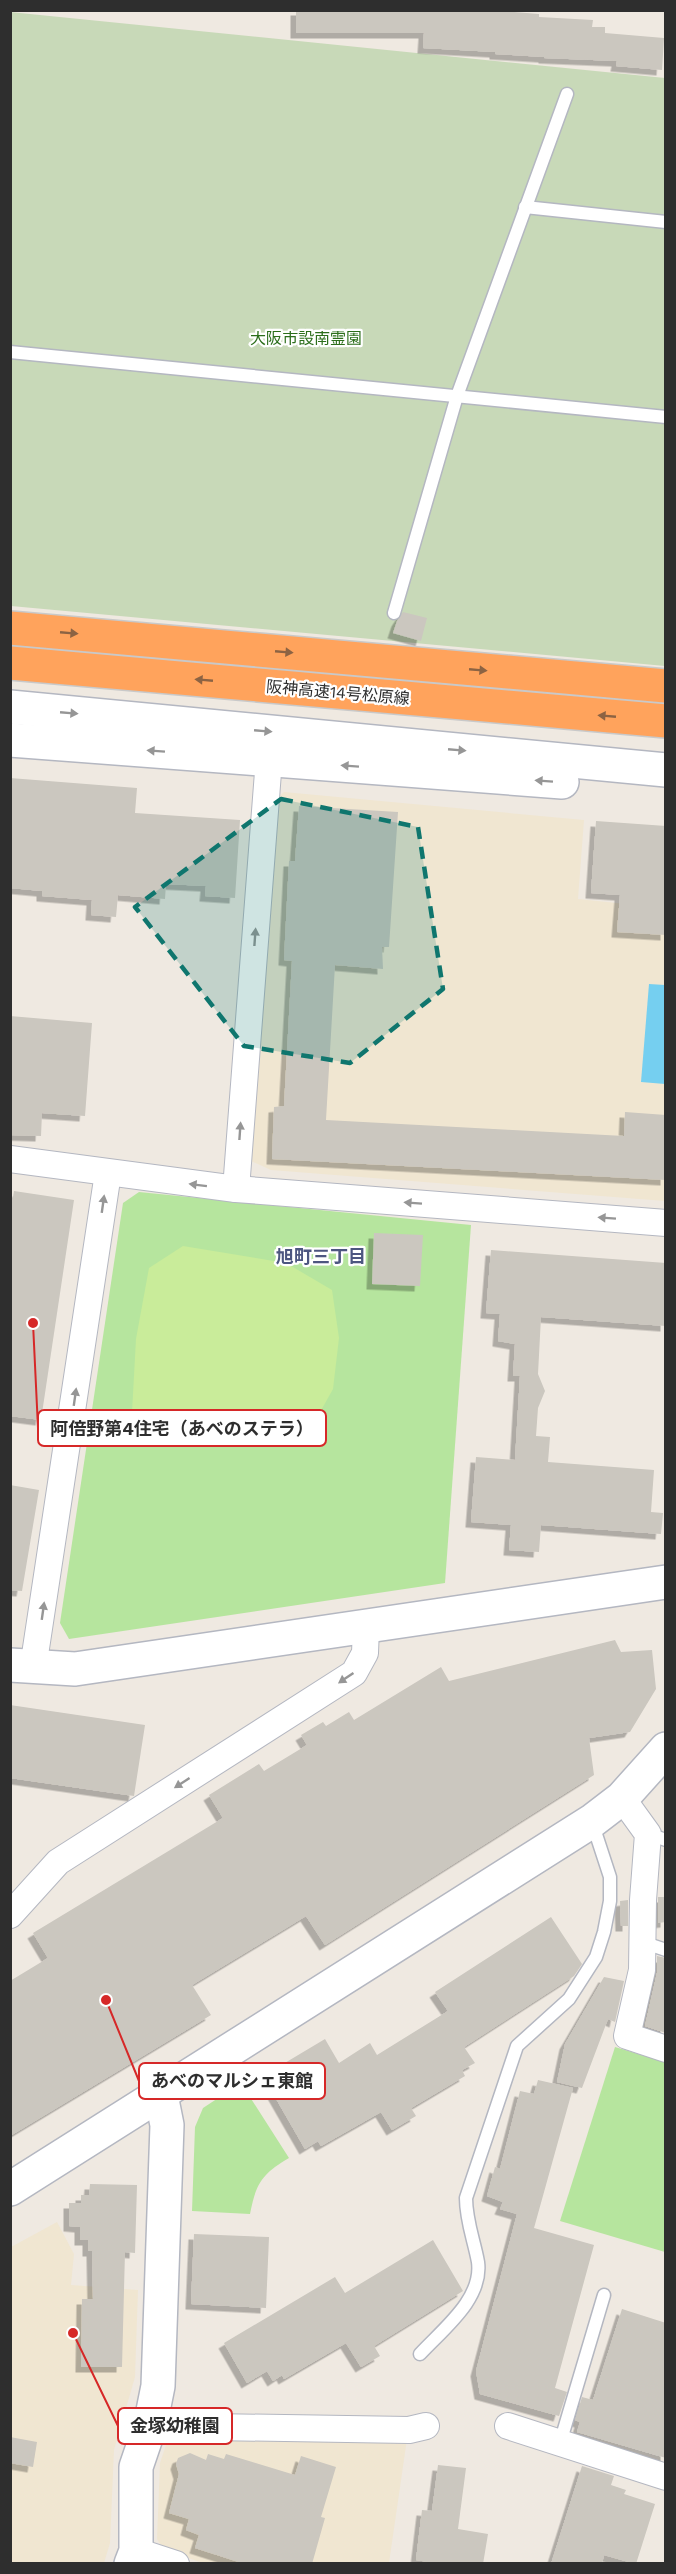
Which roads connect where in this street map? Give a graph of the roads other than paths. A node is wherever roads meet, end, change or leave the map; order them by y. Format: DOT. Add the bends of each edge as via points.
graph roads {
  1 [pos="567,94"];
  2 [pos="525,207"];
  3 [pos="666,222"];
  4 [pos="10,352"];
  5 [pos="456,396"];
  6 [pos="666,417"];
  7 [pos="394,613"];
  8 [pos="10,628"];
  9 [pos="10,663"];
  10 [pos="666,686"];
  11 [pos="10,707"];
  12 [pos="666,721"];
  13 [pos="10,740"];
  14 [pos="268,759"];
  15 [pos="666,770"];
  16 [pos="666,790"];
  17 [pos="10,1159"];
  18 [pos="108,1173"];
  19 [pos="236,1190"];
  20 [pos="666,1223"];
  21 [pos="666,1582"];
  22 [pos="366,1626"];
  23 [pos="22,1667"];
  24 [pos="666,1749"];
  25 [pos="622,1798"];
  26 [pos="592,1821"];
  27 [pos="657,1837"];
  28 [pos="10,1915"];
  29 [pos="642,1942"];
  30 [pos="666,1950"];
  31 [pos="666,2049"];
  32 [pos="160,2096"];
  33 [pos="10,2189"];
  34 [pos="604,2295"];
  35 [pos="420,2354"];
  36 [pos="150,2426"];
  37 [pos="426,2426"];
  38 [pos="508,2426"];
  39 [pos="560,2443"];
  40 [pos="666,2477"];
  41 [pos="133,2557"];
  42 [pos="177,2564"];
  1 -- 2 [label="lane"];
  2 -- 3 [label="lane"];
  2 -- 5 [label="lane"];
  4 -- 5 [label="lane"];
  5 -- 6 [label="lane"];
  5 -- 7 [label="lane"];
  8 -- 10 [label="highway, one-way"];
  12 -- 9 [label="highway, 阪神高速14号松原線, one-way"];
  11 -- 15 [label="street, one-way"];
  14 -- 13 [label="street, one-way"];
  16 -- 14 [label="street, one-way"];
  19 -- 14 [label="street, one-way"];
  17 -- 18 [label="street"];
  19 -- 18 [label="street, one-way"];
  23 -- 18 [label="street, one-way"];
  20 -- 19 [label="street, one-way"];
  21 -- 22 [label="street"];
  22 -- 23 [label="street" via="75,1670"];
  22 -- 28 [label="street, one-way" via="365,1653 354,1673 58,1862"];
  24 -- 25 [label="street"];
  25 -- 26 [label="street"];
  25 -- 27 [label="street"];
  26 -- 32 [label="street"];
  26 -- 35 [label="lane" via="610,1877 610,1901 596,1957 569,1999 517,2046 465,2198 466,2220 478,2263 477,2283 465,2305"];
  27 -- 29 [label="street"];
  29 -- 30 [label="lane"];
  29 -- 31 [label="street" via="642,1970 627,2036"];
  32 -- 33 [label="street"];
  32 -- 36 [label="street" via="167,2125 158,2386"];
  34 -- 39 [label="lane"];
  36 -- 37 [label="street" via="409,2430"];
  36 -- 41 [label="street" via="136,2467"];
  38 -- 39 [label="street"];
  39 -- 40 [label="street"];
  41 -- 42 [label="street"];
}
